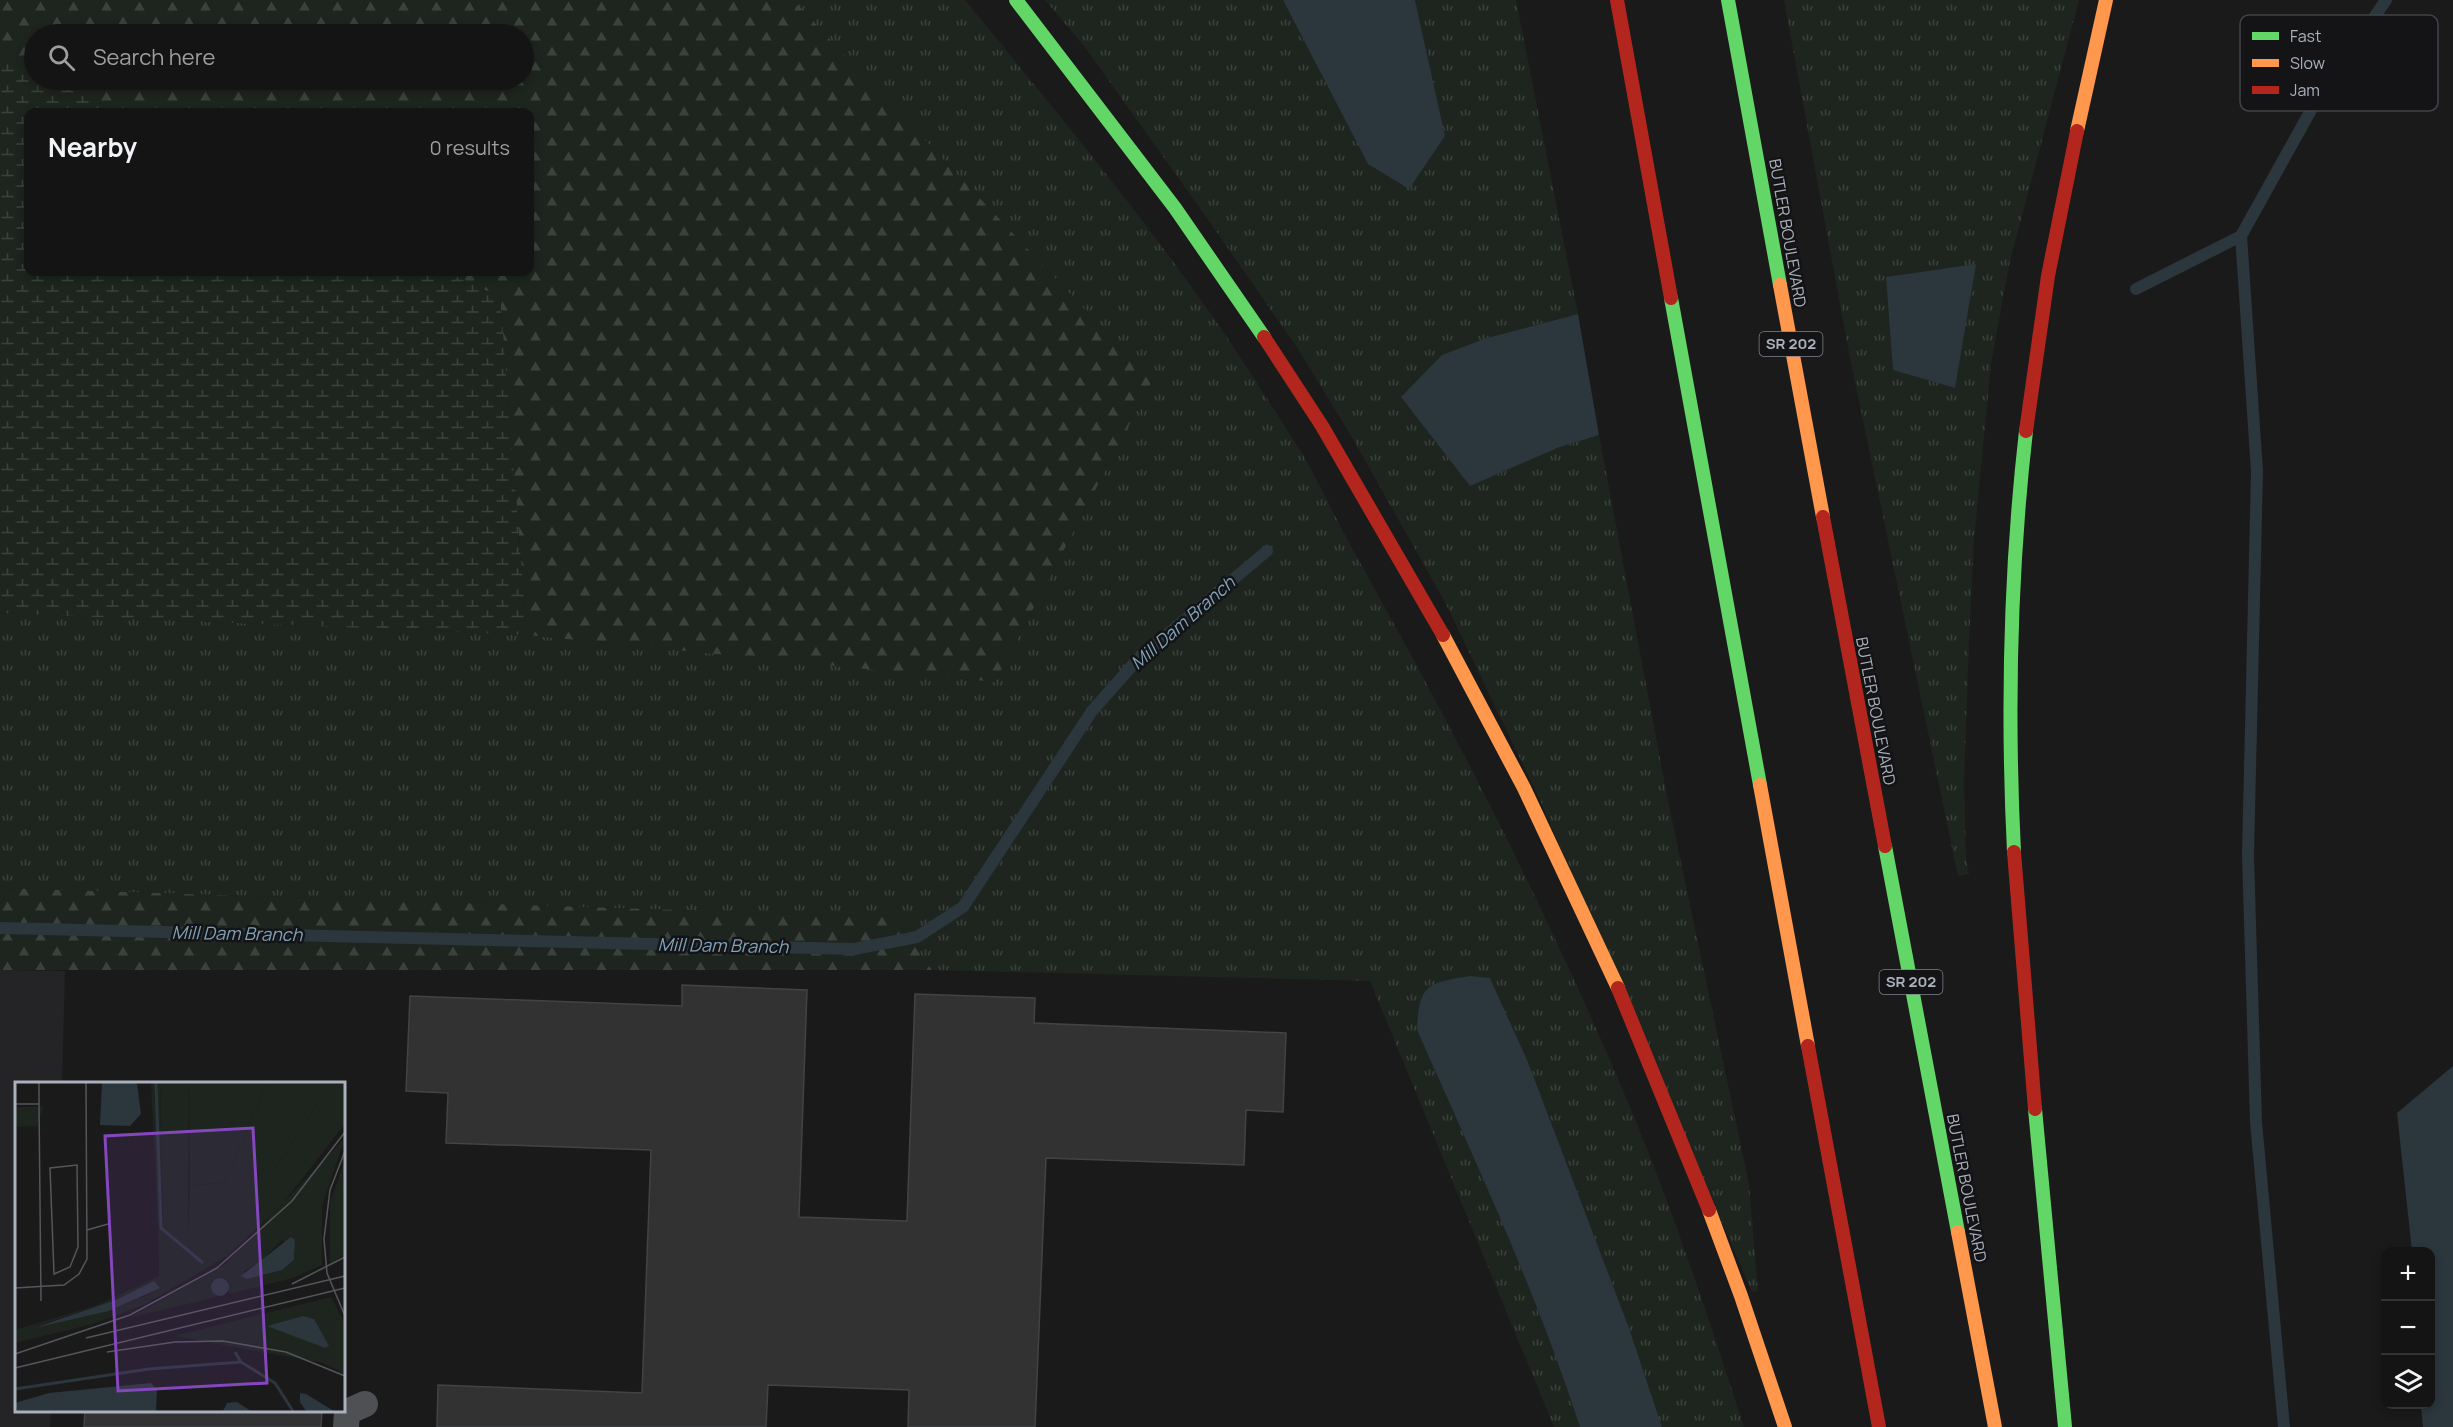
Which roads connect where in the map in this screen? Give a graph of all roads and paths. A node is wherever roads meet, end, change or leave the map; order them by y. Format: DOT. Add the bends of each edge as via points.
graph roads {
  1 [pos="1016,0"];
  2 [pos="1616,0"];
  3 [pos="1728,0"];
  4 [pos="2106,0"];
  5 [pos="365,1404"];
  6 [pos="345,1427"];
  7 [pos="1785,1427"];
  8 [pos="1880,1427"];
  9 [pos="1995,1427"];
  10 [pos="2065,1427"];
  1 -- 7 [label="highway" via="1189,227 1254,322 1393,545 1455,658 1581,905 1638,1032 1735,1279"];
  2 -- 8 [label="highway"];
  3 -- 9 [label="highway, BUTLER BOULEVARD / SR 202"];
  4 -- 10 [label="highway" via="2052,248 2029,400 2014,556 2010,712 2014,864"];
  5 -- 6 [label="lane" via="347,1412"];
}
